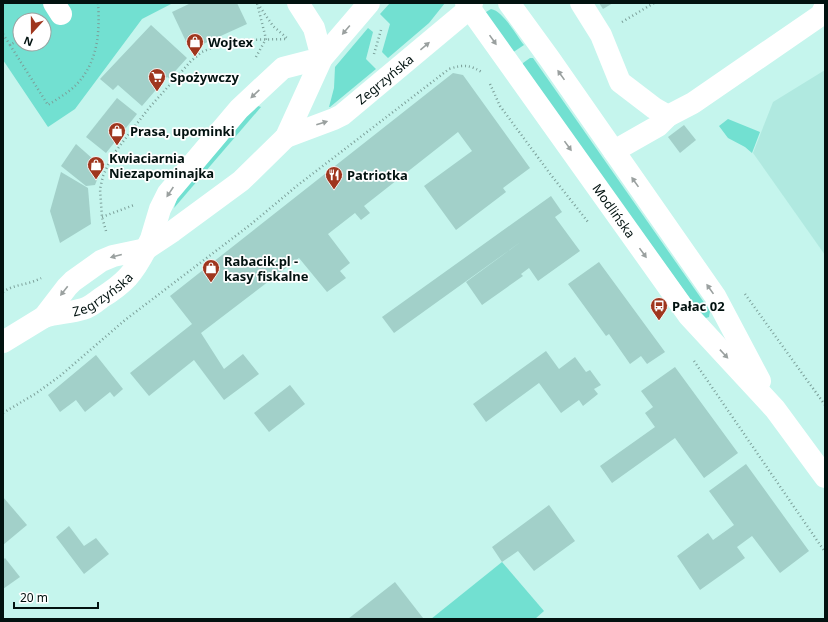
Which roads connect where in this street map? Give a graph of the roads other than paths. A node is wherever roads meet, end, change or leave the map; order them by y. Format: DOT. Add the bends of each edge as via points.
graph roads {
  1 [pos="298,3"];
  2 [pos="369,3"];
  3 [pos="509,3"];
  4 [pos="581,3"];
  5 [pos="469,5"];
  6 [pos="824,12"];
  7 [pos="322,58"];
  8 [pos="668,116"];
  9 [pos="286,137"];
  10 [pos="614,151"];
  11 [pos="146,249"];
  12 [pos="44,317"];
  13 [pos="3,342"];
  14 [pos="775,409"];
  15 [pos="825,477"];
  1 -- 7 [label="main road" via="314,28"];
  2 -- 7 [label="main road, Zegrzyńska, one-way"];
  10 -- 3 [label="main road, Modlińska, one-way"];
  4 -- 8 [label="main road" via="601,35 620,82"];
  9 -- 5 [label="main road, Zegrzyńska, one-way" via="342,115"];
  5 -- 14 [label="main road, Modlińska, one-way" via="689,316"];
  6 -- 8 [label="main road" via="693,103"];
  7 -- 9 [label="main road, Zegrzyńska"];
  7 -- 11 [label="main road, one-way" via="283,68 239,109 168,193"];
  8 -- 10 [label="main road" via="658,126"];
  9 -- 11 [label="main road, Zegrzyńska" via="241,181"];
  14 -- 10 [label="main road, Modlińska, one-way" via="715,296"];
  11 -- 12 [label="main road, Zegrzyńska, one-way" via="101,261 73,281"];
  11 -- 12 [label="main road, Zegrzyńska" via="138,265 122,285 83,309"];
  12 -- 13 [label="main road, Zegrzyńska"];
  14 -- 15 [label="main road, Modlińska"];
}
